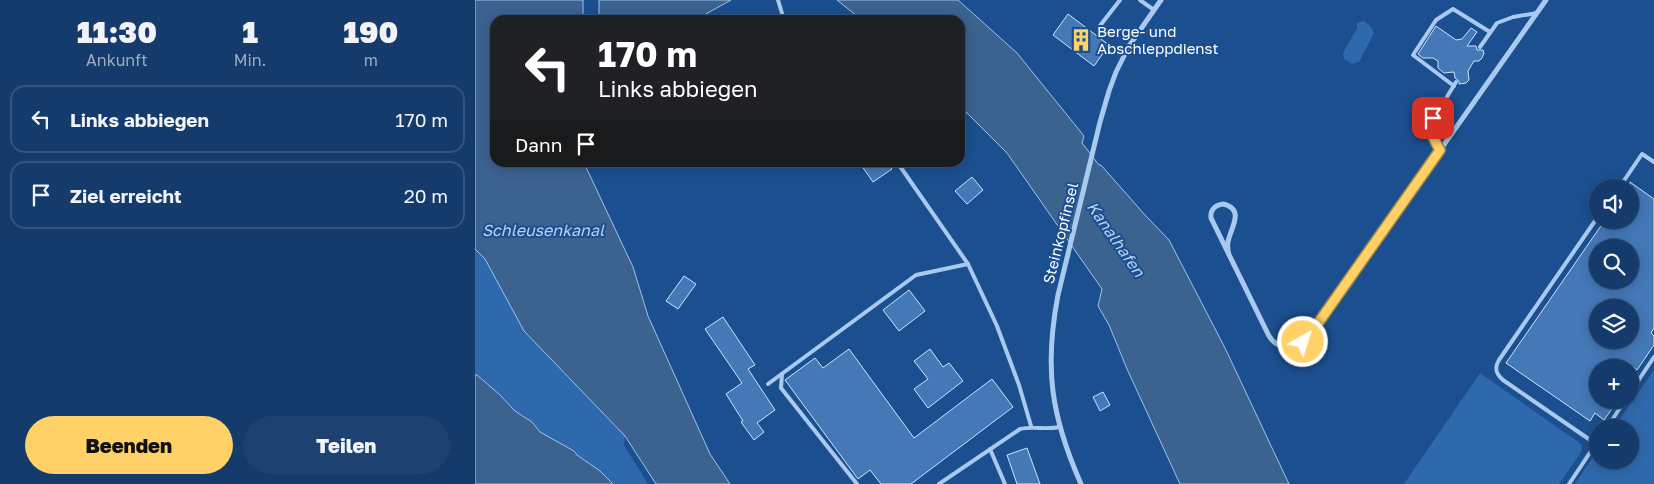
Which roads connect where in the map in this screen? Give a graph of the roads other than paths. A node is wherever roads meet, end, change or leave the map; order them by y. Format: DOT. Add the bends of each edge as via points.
graph roads {
  1 [pos="778,0"];
  2 [pos="1120,0"];
  3 [pos="1140,0"];
  4 [pos="1161,0"];
  5 [pos="1546,0"];
  6 [pos="1154,10"];
  7 [pos="1537,13"];
  8 [pos="782,15"];
  9 [pos="1099,27"];
  10 [pos="1490,32"];
  11 [pos="1480,47"];
  12 [pos="1440,150"];
  13 [pos="1654,162"];
  14 [pos="900,167"];
  15 [pos="1625,179"];
  16 [pos="1589,229"];
  17 [pos="1229,255"];
  18 [pos="968,264"];
  19 [pos="1654,357"];
  20 [pos="782,374"];
  21 [pos="1639,380"];
  22 [pos="768,384"];
  23 [pos="1031,426"];
  24 [pos="1059,427"];
  25 [pos="1589,438"];
  26 [pos="990,449"];
  27 [pos="1589,455"];
  28 [pos="857,484"];
  29 [pos="939,484"];
  30 [pos="1005,484"];
  31 [pos="1081,484"];
  32 [pos="1569,484"];
  1 -- 8 [label="lane"];
  2 -- 9 [label="lane"];
  3 -- 6 [label="lane"];
  4 -- 6 [label="street, Steinkopfinsel"];
  5 -- 7 [label="street"];
  6 -- 24 [label="street, Steinkopfinsel" via="1135,37 1109,91 1055,312 1051,344 1052,386"];
  7 -- 10 [label="lane" via="1513,17 1499,23"];
  7 -- 12 [label="street"];
  10 -- 11 [label="lane"];
  10 -- 12 [label="lane" via="1453,9 1436,20 1413,55 1455,84 1431,123"];
  12 -- 17 [label="street" via="1309,336 1299,345 1280,347 1271,340"];
  13 -- 15 [label="lane" via="1642,154"];
  14 -- 18 [label="lane"];
  16 -- 25 [label="lane" via="1496,366 1503,380"];
  17 -- 17 [label="street" via="1211,218 1214,208 1223,204 1230,206 1235,215 1227,244"];
  18 -- 20 [label="lane" via="916,275"];
  18 -- 23 [label="lane" via="1000,334"];
  19 -- 21 [label="lane"];
  20 -- 22 [label="lane"];
  20 -- 28 [label="lane" via="781,388"];
  23 -- 24 [label="lane"];
  23 -- 26 [label="lane" via="1019,429"];
  24 -- 31 [label="street, Steinkopfinsel"];
  26 -- 29 [label="lane"];
  26 -- 30 [label="lane"];
  27 -- 32 [label="lane"];
}
